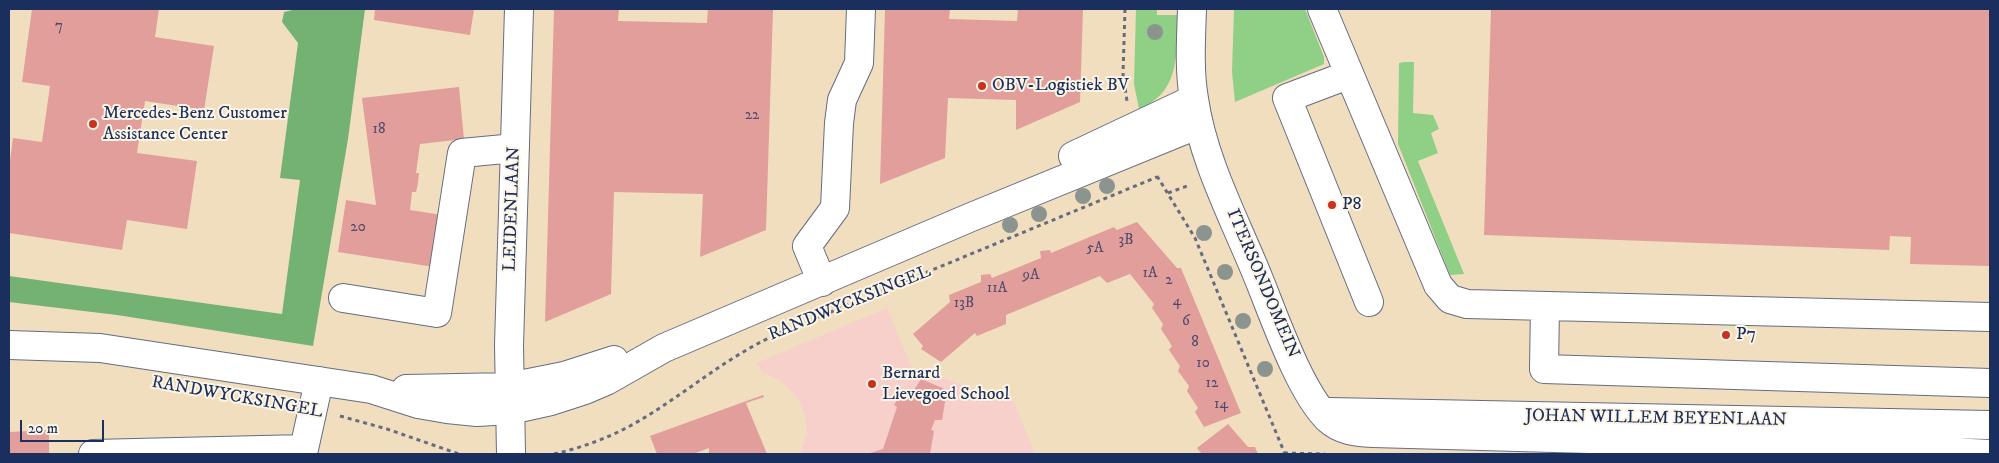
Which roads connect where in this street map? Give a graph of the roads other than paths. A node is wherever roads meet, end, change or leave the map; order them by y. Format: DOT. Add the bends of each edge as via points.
graph roads {
  1 [pos="519,9"];
  2 [pos="861,9"];
  3 [pos="1192,9"];
  4 [pos="1322,9"];
  5 [pos="1348,75"];
  6 [pos="1196,111"];
  7 [pos="515,148"];
  8 [pos="822,282"];
  9 [pos="343,298"];
  10 [pos="1369,302"];
  11 [pos="1545,306"];
  12 [pos="1990,317"];
  13 [pos="9,329"];
  14 [pos="9,345"];
  15 [pos="100,348"];
  16 [pos="319,381"];
  17 [pos="1990,383"];
  18 [pos="510,399"];
  19 [pos="1323,412"];
  20 [pos="1990,425"];
  21 [pos="1345,430"];
  22 [pos="1661,448"];
  23 [pos="93,454"];
  24 [pos="511,454"];
  25 [pos="1990,454"];
  1 -- 7 [label="street, LEIDENLAAN"];
  2 -- 8 [label="street" via="859,63 842,100 840,115 835,208 807,246"];
  3 -- 6 [label="street, ITERSONDOMEIN"];
  4 -- 5 [label="street"];
  5 -- 10 [label="street" via="1287,98"];
  5 -- 11 [label="street" via="1438,285 1450,299 1467,304"];
  6 -- 8 [label="street, RANDWYCKSINGEL" via="1049,166 969,218"];
  6 -- 19 [label="street, ITERSONDOMEIN" via="1216,175 1270,307 1308,392"];
  7 -- 9 [label="street" via="462,153 437,313"];
  7 -- 18 [label="street, LEIDENLAAN"];
  8 -- 18 [label="street, RANDWYCKSINGEL" via="664,348 585,390 551,401"];
  11 -- 12 [label="street"];
  11 -- 17 [label="street" via="1544,368"];
  13 -- 15 [label="street, RANDWYCKSINGEL" via="62,337"];
  14 -- 15 [label="street, RANDWYCKSINGEL"];
  15 -- 16 [label="street, RANDWYCKSINGEL"];
  16 -- 18 [label="street, RANDWYCKSINGEL" via="371,389 418,404 478,412"];
  16 -- 23 [label="street" via="304,449"];
  18 -- 24 [label="street, LEIDENLAAN"];
  19 -- 20 [label="street, JOHAN WILLEM BEYENLAAN"];
  19 -- 21 [label="street, ITERSONDOMEIN"];
  21 -- 22 [label="street, JOHAN WILLEM BEYENLAAN"];
  22 -- 25 [label="street, JOHAN WILLEM BEYENLAAN" via="1817,445"];
}
